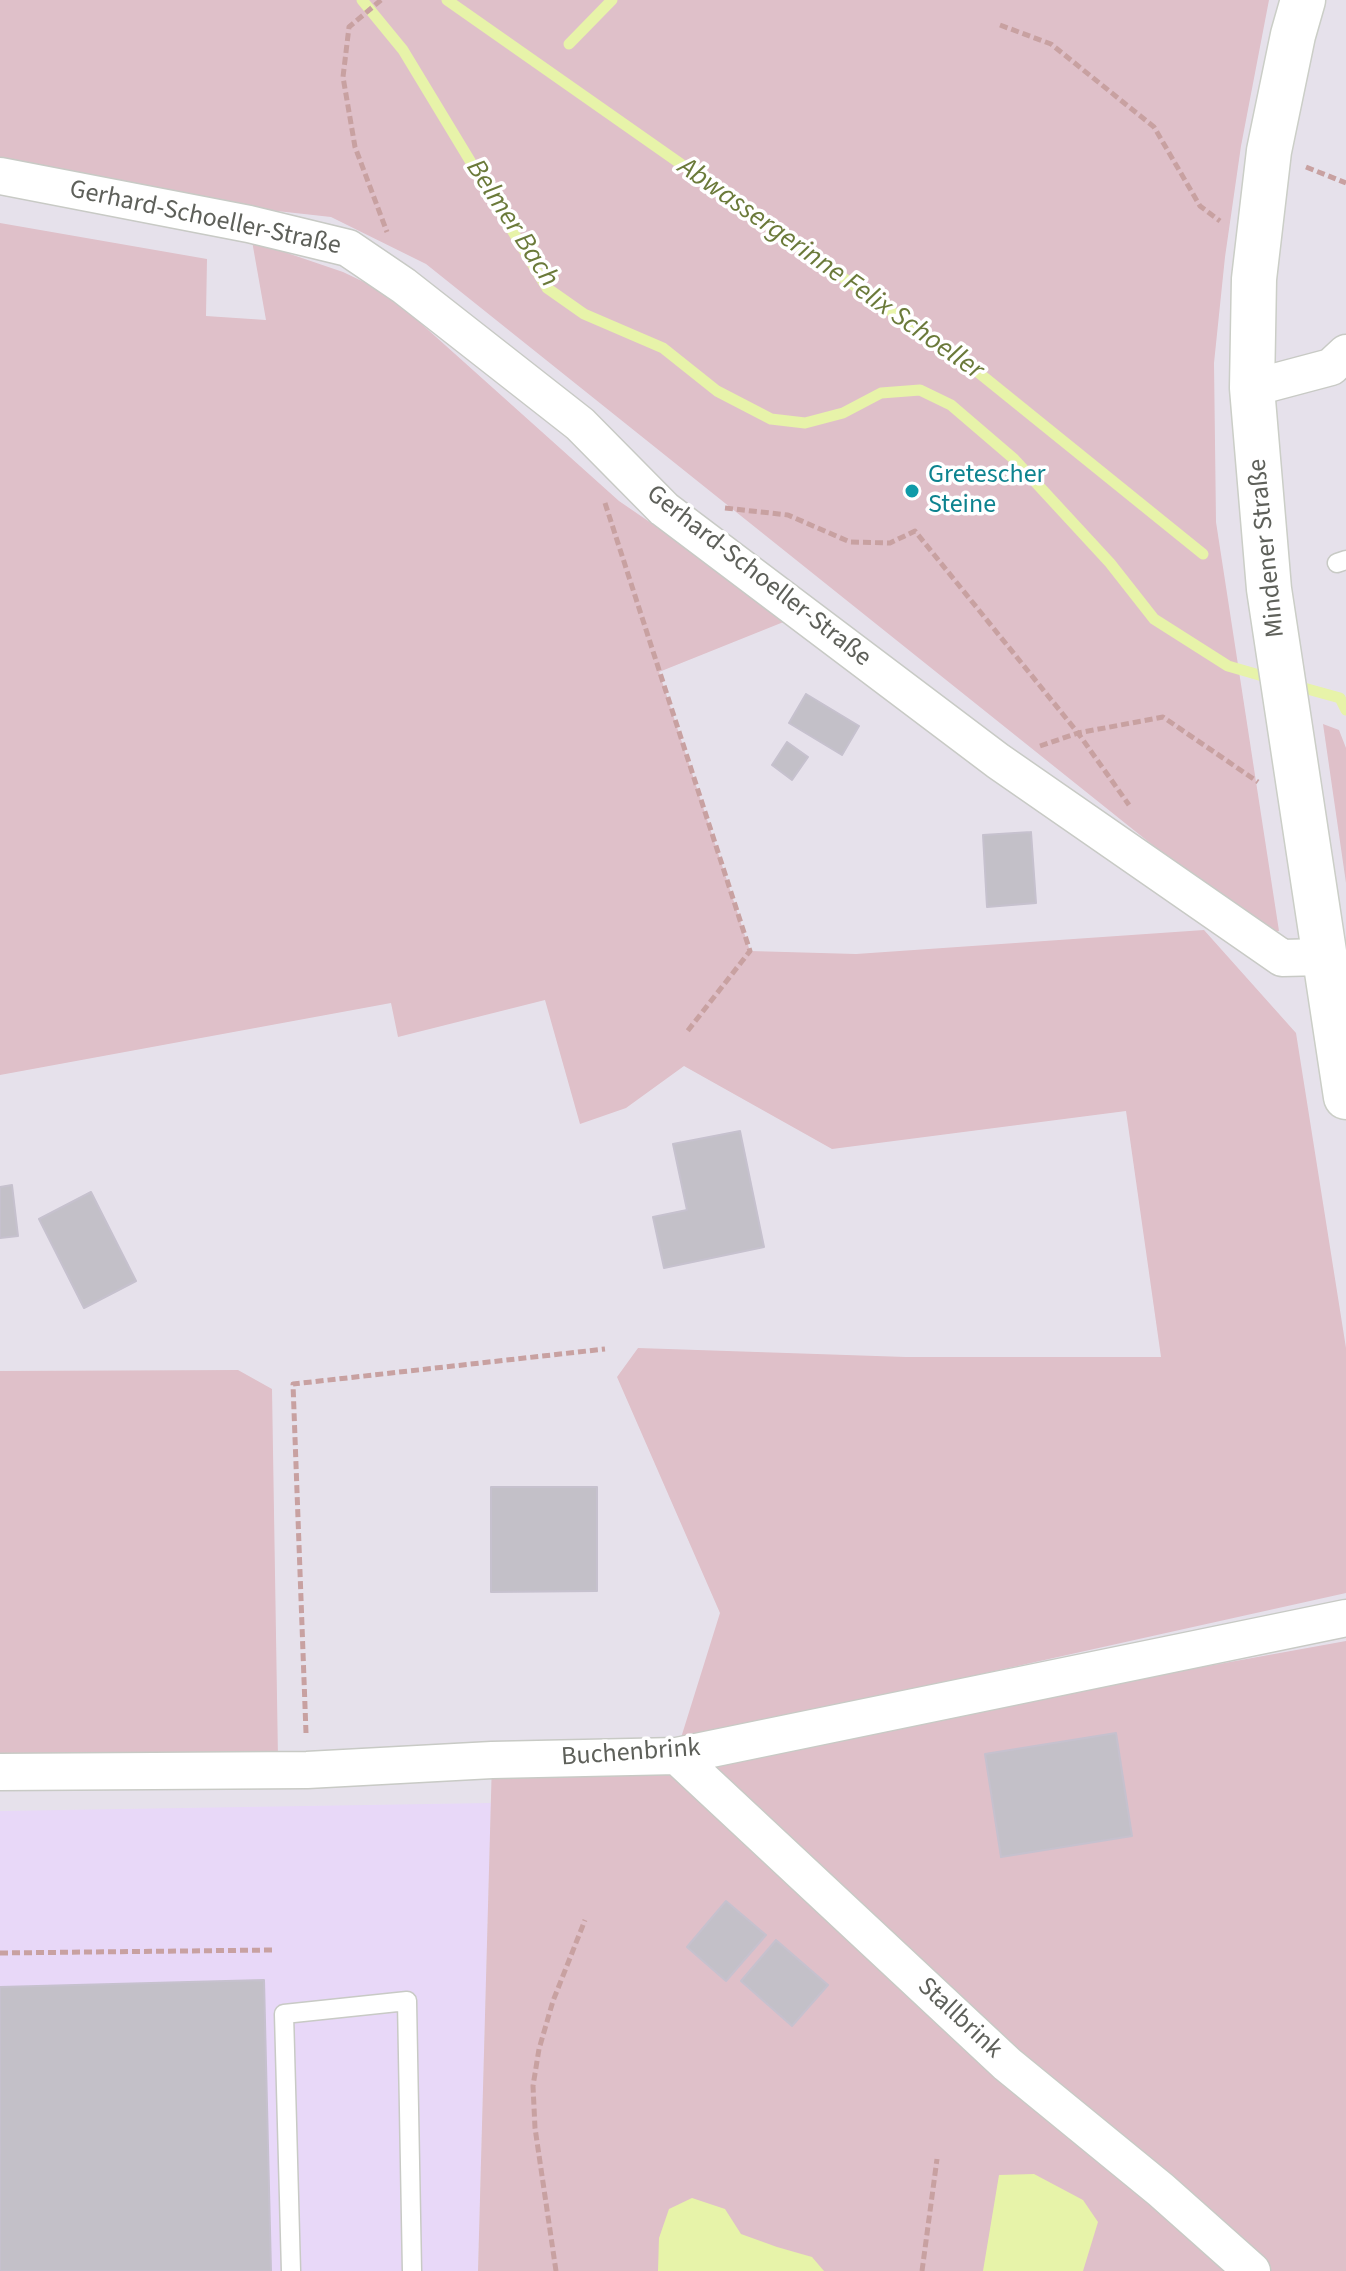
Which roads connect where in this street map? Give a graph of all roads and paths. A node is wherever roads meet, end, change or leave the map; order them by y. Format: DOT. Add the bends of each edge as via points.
graph roads {
  1 [pos="381,0"];
  2 [pos="1303,0"];
  3 [pos="1000,25"];
  4 [pos="0,176"];
  5 [pos="1259,231"];
  6 [pos="404,286"];
  7 [pos="1346,353"];
  8 [pos="1252,388"];
  9 [pos="603,497"];
  10 [pos="664,509"];
  11 [pos="1078,733"];
  12 [pos="998,761"];
  13 [pos="1132,809"];
  14 [pos="1303,812"];
  15 [pos="1324,957"];
  16 [pos="686,1033"];
  17 [pos="1346,1097"];
  18 [pos="605,1349"];
  19 [pos="1346,1618"];
  20 [pos="677,1756"];
  21 [pos="307,1770"];
  22 [pos="0,1772"];
  23 [pos="585,1920"];
  24 [pos="272,1950"];
  25 [pos="0,1953"];
  26 [pos="937,2159"];
  27 [pos="291,2271"];
  28 [pos="412,2271"];
  29 [pos="556,2271"];
  30 [pos="922,2271"];
  31 [pos="1252,2271"];
  1 -- 6 [label="path" via="349,27 343,77 355,147"];
  2 -- 5 [label="main road, Mindener Straße" via="1269,151"];
  3 -- 5 [label="path" via="1051,44 1154,127 1200,206 1225,225"];
  4 -- 6 [label="street, Gerhard-Schoeller-Straße" via="348,248"];
  5 -- 8 [label="main road, Mindener Straße"];
  6 -- 10 [label="street, Gerhard-Schoeller-Straße" via="580,424"];
  7 -- 8 [label="street" via="1331,367"];
  8 -- 14 [label="main road, Mindener Straße" via="1269,589"];
  9 -- 16 [label="path" via="750,951"];
  10 -- 11 [label="path" via="711,506 788,515 850,542 890,543 915,531"];
  10 -- 12 [label="street, Gerhard-Schoeller-Straße"];
  11 -- 12 [label="path"];
  11 -- 13 [label="path"];
  11 -- 14 [label="path" via="1163,717"];
  12 -- 15 [label="street, Gerhard-Schoeller-Straße" via="1282,958"];
  14 -- 15 [label="main road, Mindener Straße"];
  15 -- 17 [label="main road, Mindener Straße"];
  18 -- 21 [label="path" via="293,1384"];
  19 -- 20 [label="street, Buchenbrink"];
  20 -- 21 [label="street, Buchenbrink"];
  20 -- 31 [label="street, Stallbrink" via="1007,2064"];
  21 -- 22 [label="street, Buchenbrink"];
  23 -- 29 [label="path" via="553,2001 533,2086"];
  24 -- 25 [label="path"];
  26 -- 30 [label="path"];
  27 -- 28 [label="lane" via="284,2014 407,2001"];
}
